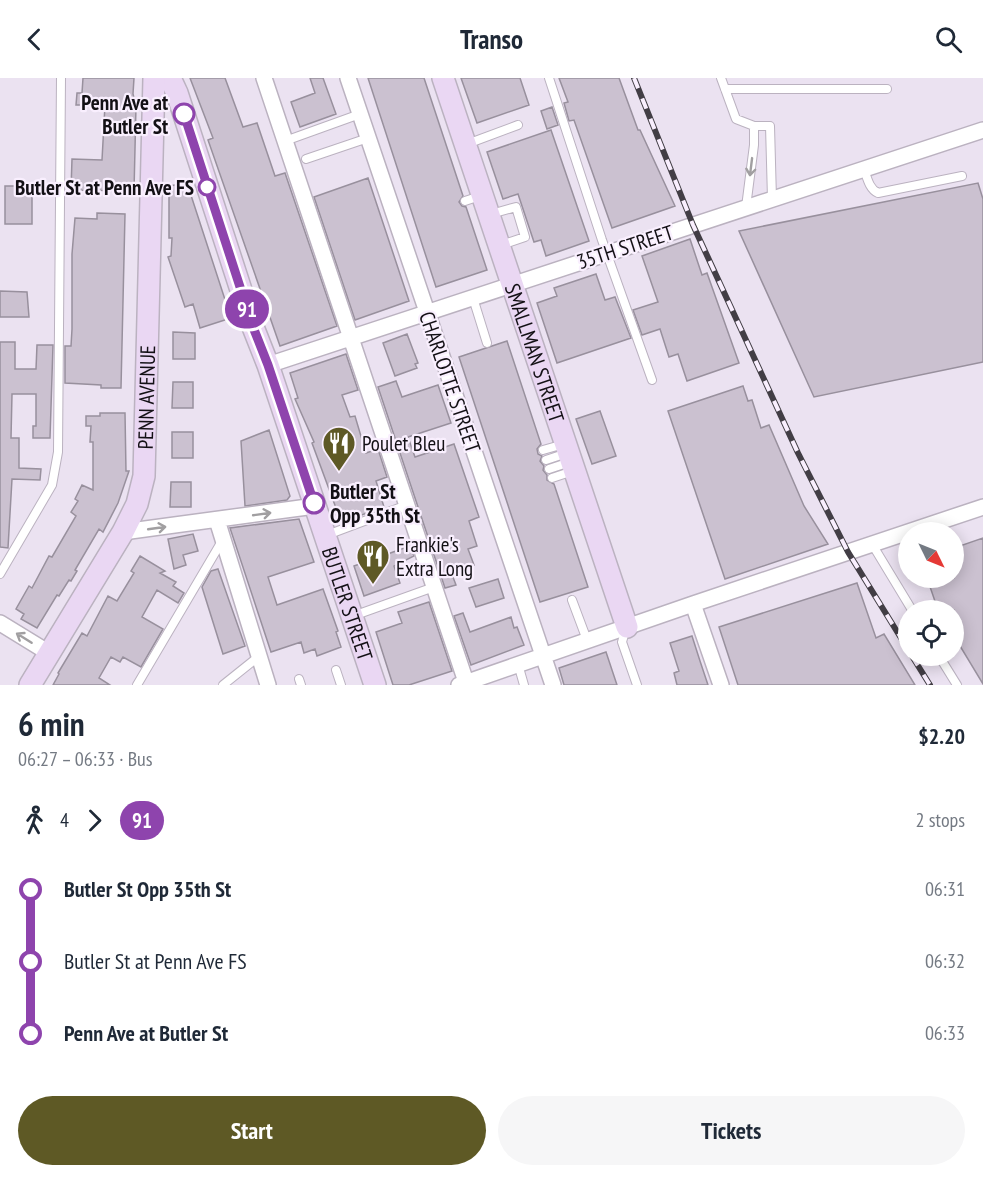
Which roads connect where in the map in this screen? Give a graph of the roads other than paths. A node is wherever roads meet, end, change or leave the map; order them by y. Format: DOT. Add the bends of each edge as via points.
graph roads {
  1 [pos="61,78"];
  2 [pos="154,78"];
  3 [pos="170,78"];
  4 [pos="264,78"];
  5 [pos="348,78"];
  6 [pos="444,78"];
  7 [pos="549,78"];
  8 [pos="721,78"];
  9 [pos="725,89"];
  10 [pos="886,89"];
  11 [pos="360,114"];
  12 [pos="518,125"];
  13 [pos="754,126"];
  14 [pos="983,130"];
  15 [pos="368,138"];
  16 [pos="284,141"];
  17 [pos="466,144"];
  18 [pos="306,159"];
  19 [pos="864,169"];
  20 [pos="962,176"];
  21 [pos="772,199"];
  22 [pos="746,207"];
  23 [pos="606,253"];
  24 [pos="512,284"];
  25 [pos="473,298"];
  26 [pos="427,313"];
  27 [pos="351,338"];
  28 [pos="488,343"];
  29 [pos="268,365"];
  30 [pos="651,380"];
  31 [pos="543,450"];
  32 [pos="570,457"];
  33 [pos="546,460"];
  34 [pos="549,469"];
  35 [pos="552,478"];
  36 [pos="407,505"];
  37 [pos="315,506"];
  38 [pos="983,507"];
  39 [pos="217,520"];
  40 [pos="123,532"];
  41 [pos="325,536"];
  42 [pos="222,541"];
  43 [pos="872,544"];
  44 [pos="0,574"];
  45 [pos="434,586"];
  46 [pos="572,600"];
  47 [pos="906,600"];
  48 [pos="693,604"];
  49 [pos="352,617"];
  50 [pos="0,623"];
  51 [pos="627,627"];
  52 [pos="587,640"];
  53 [pos="48,653"];
  54 [pos="543,655"];
  55 [pos="258,657"];
  56 [pos="518,664"];
  57 [pos="945,666"];
  58 [pos="336,670"];
  59 [pos="464,684"];
  60 [pos="30,685"];
  61 [pos="137,685"];
  62 [pos="223,685"];
  63 [pos="268,685"];
  64 [pos="341,685"];
  65 [pos="375,685"];
  66 [pos="524,685"];
  67 [pos="553,685"];
  68 [pos="637,685"];
  69 [pos="720,685"];
  70 [pos="957,685"];
  1 -- 44 [label="lane" via="58,452 52,485"];
  2 -- 40 [label="main road, PENN AVENUE" via="144,476 137,504"];
  3 -- 29 [label="main road, BUTLER STREET"];
  4 -- 16 [label="street"];
  5 -- 11 [label="street, CHARLOTTE STREET"];
  6 -- 17 [label="main road, SMALLMAN STREET"];
  7 -- 23 [label="lane"];
  8 -- 9 [label="lane"];
  9 -- 10 [label="lane"];
  9 -- 13 [label="lane" via="736,119"];
  11 -- 15 [label="street, CHARLOTTE STREET"];
  11 -- 16 [label="lane"];
  12 -- 17 [label="lane"];
  13 -- 21 [label="lane" via="771,126"];
  13 -- 22 [label="lane, one-way"];
  14 -- 19 [label="street, 35TH STREET"];
  15 -- 18 [label="lane"];
  15 -- 26 [label="street, CHARLOTTE STREET"];
  16 -- 27 [label="street"];
  17 -- 24 [label="main road, SMALLMAN STREET" via="479,204"];
  19 -- 20 [label="lane" via="870,186 878,193"];
  19 -- 21 [label="street, 35TH STREET"];
  21 -- 22 [label="street, 35TH STREET"];
  22 -- 23 [label="street, 35TH STREET"];
  23 -- 24 [label="street, 35TH STREET"];
  23 -- 30 [label="lane"];
  24 -- 25 [label="street, 35TH STREET"];
  24 -- 32 [label="main road, SMALLMAN STREET"];
  25 -- 26 [label="street, 35TH STREET"];
  25 -- 28 [label="lane"];
  26 -- 27 [label="street, 35TH STREET"];
  26 -- 54 [label="street, CHARLOTTE STREET"];
  27 -- 29 [label="street, 35TH STREET"];
  27 -- 36 [label="street"];
  29 -- 37 [label="main road, BUTLER STREET"];
  31 -- 32 [label="lane"];
  32 -- 33 [label="lane"];
  32 -- 34 [label="lane"];
  32 -- 35 [label="lane"];
  32 -- 51 [label="main road, SMALLMAN STREET"];
  36 -- 41 [label="lane"];
  36 -- 45 [label="street"];
  39 -- 37 [label="street, one-way"];
  37 -- 41 [label="main road, BUTLER STREET"];
  38 -- 43 [label="street"];
  40 -- 39 [label="street, one-way"];
  39 -- 42 [label="street"];
  40 -- 53 [label="main road, PENN AVENUE"];
  41 -- 49 [label="main road, BUTLER STREET"];
  42 -- 55 [label="street"];
  42 -- 61 [label="lane"];
  43 -- 47 [label="lane"];
  43 -- 48 [label="street"];
  45 -- 49 [label="lane"];
  45 -- 59 [label="street"];
  46 -- 52 [label="lane"];
  48 -- 51 [label="street"];
  48 -- 69 [label="street"];
  49 -- 65 [label="main road, BUTLER STREET"];
  53 -- 50 [label="street, one-way"];
  51 -- 52 [label="street"];
  51 -- 68 [label="lane" via="622,642"];
  52 -- 54 [label="street"];
  53 -- 60 [label="main road, PENN AVENUE"];
  54 -- 56 [label="street"];
  54 -- 67 [label="street, CHARLOTTE STREET"];
  55 -- 62 [label="lane"];
  55 -- 63 [label="street"];
  56 -- 59 [label="street"];
  56 -- 66 [label="lane"];
  57 -- 70 [label="lane"];
  58 -- 64 [label="lane"];
}
